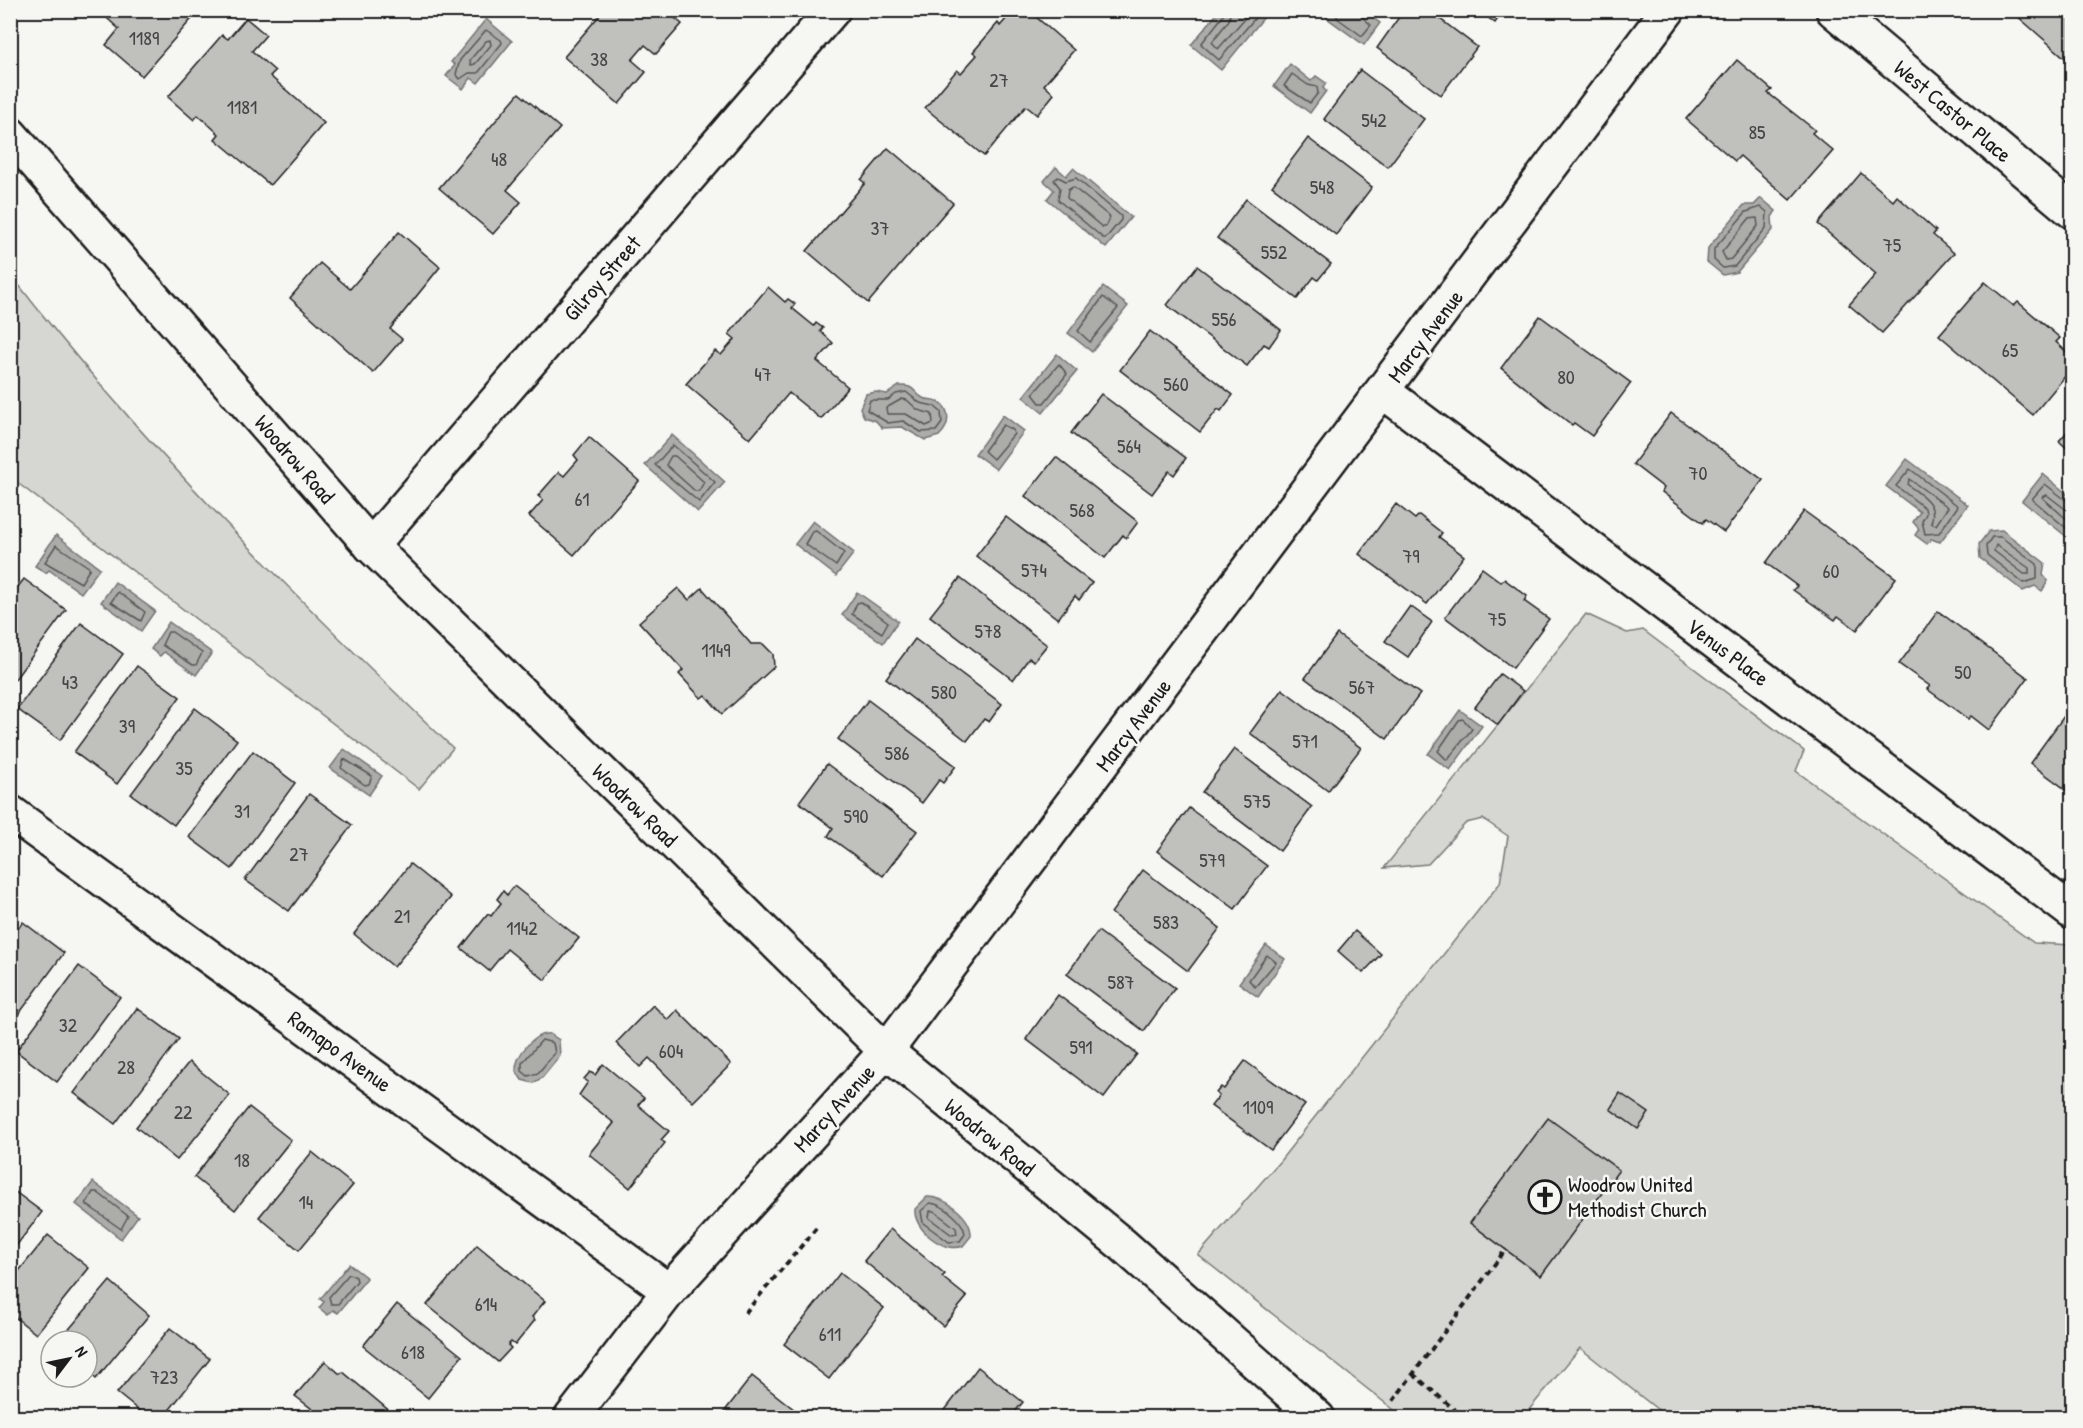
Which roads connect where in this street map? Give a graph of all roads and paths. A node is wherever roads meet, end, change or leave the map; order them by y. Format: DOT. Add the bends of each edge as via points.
graph roads {
  1 [pos="833,10"];
  2 [pos="1668,10"];
  3 [pos="1833,10"];
  4 [pos="10,134"];
  5 [pos="2073,210"];
  6 [pos="1384,392"];
  7 [pos="370,546"];
  8 [pos="10,812"];
  9 [pos="2073,912"];
  10 [pos="886,1052"];
  11 [pos="819,1224"];
  12 [pos="1506,1250"];
  13 [pos="669,1291"];
  14 [pos="745,1313"];
  15 [pos="1413,1374"];
  16 [pos="1393,1401"];
  17 [pos="571,1418"];
  18 [pos="1318,1418"];
  19 [pos="1464,1418"];
  1 -- 7 [label="street, Gilroy Street"];
  2 -- 6 [label="street, Marcy Avenue"];
  3 -- 5 [label="street, West Castor Place"];
  4 -- 7 [label="street, Woodrow Road"];
  6 -- 9 [label="street, Venus Place"];
  6 -- 10 [label="street, Marcy Avenue"];
  7 -- 10 [label="street, Woodrow Road"];
  8 -- 13 [label="street, Ramapo Avenue"];
  10 -- 13 [label="street, Marcy Avenue"];
  10 -- 18 [label="street, Woodrow Road" via="1123,1245"];
  11 -- 14 [label="path"];
  12 -- 15 [label="path"];
  13 -- 17 [label="street, Marcy Avenue"];
  15 -- 16 [label="path"];
  15 -- 19 [label="path"];
}
